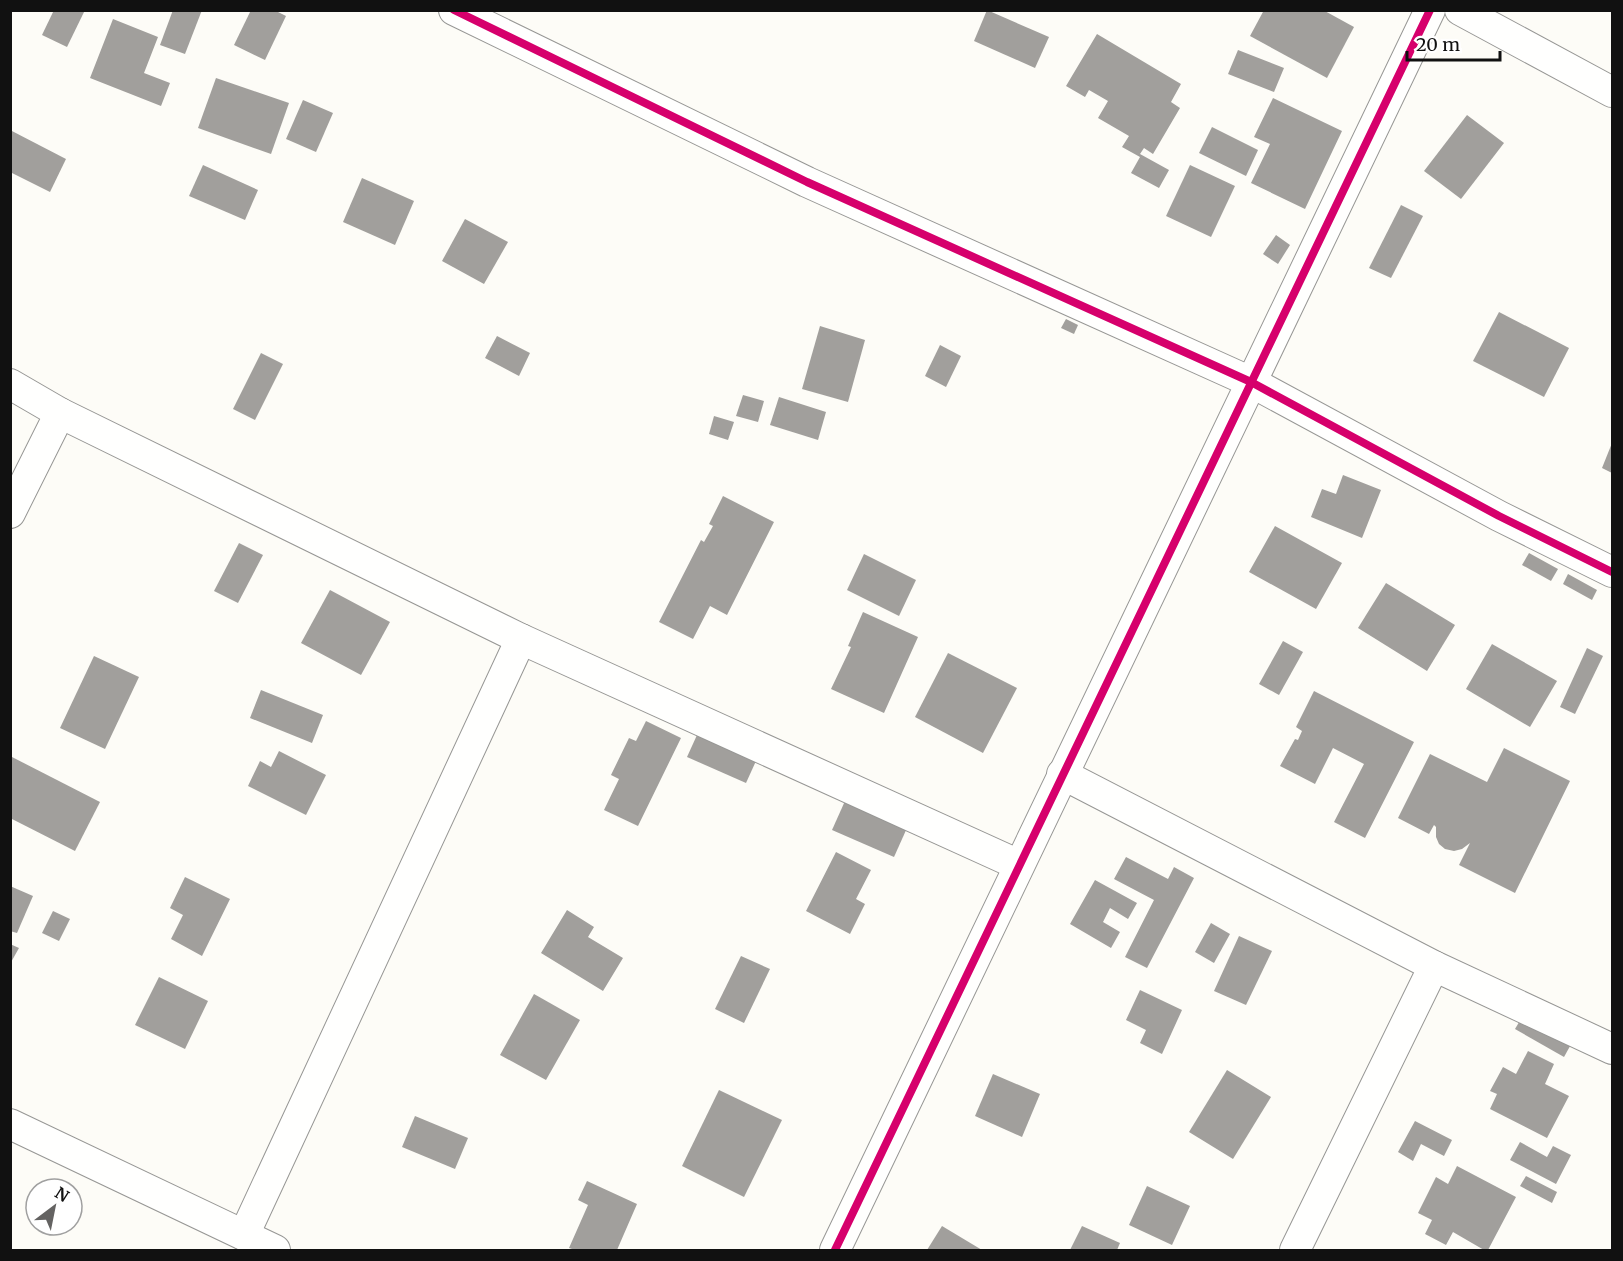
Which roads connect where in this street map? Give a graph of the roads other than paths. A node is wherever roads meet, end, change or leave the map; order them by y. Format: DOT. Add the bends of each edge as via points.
graph roads {
  1 [pos="454,10"];
  2 [pos="1430,10"];
  3 [pos="1460,10"];
  4 [pos="1612,92"];
  5 [pos="1251,382"];
  6 [pos="10,384"];
  7 [pos="60,413"];
  8 [pos="10,513"];
  9 [pos="1612,572"];
  10 [pos="521,639"];
  11 [pos="1062,774"];
  12 [pos="1019,865"];
  13 [pos="1434,966"];
  14 [pos="1612,1049"];
  15 [pos="10,1124"];
  16 [pos="244,1235"];
  17 [pos="275,1251"];
  18 [pos="835,1251"];
  19 [pos="1295,1251"];
  1 -- 5 [label="street" via="807,182"];
  2 -- 5 [label="street"];
  3 -- 4 [label="street"];
  5 -- 9 [label="street" via="1499,516"];
  5 -- 11 [label="street"];
  6 -- 7 [label="street"];
  7 -- 8 [label="street"];
  7 -- 10 [label="street"];
  10 -- 12 [label="street"];
  10 -- 16 [label="street"];
  11 -- 12 [label="street"];
  11 -- 13 [label="street"];
  12 -- 18 [label="street"];
  13 -- 14 [label="street"];
  13 -- 19 [label="street"];
  15 -- 16 [label="street"];
  16 -- 17 [label="street"];
}
